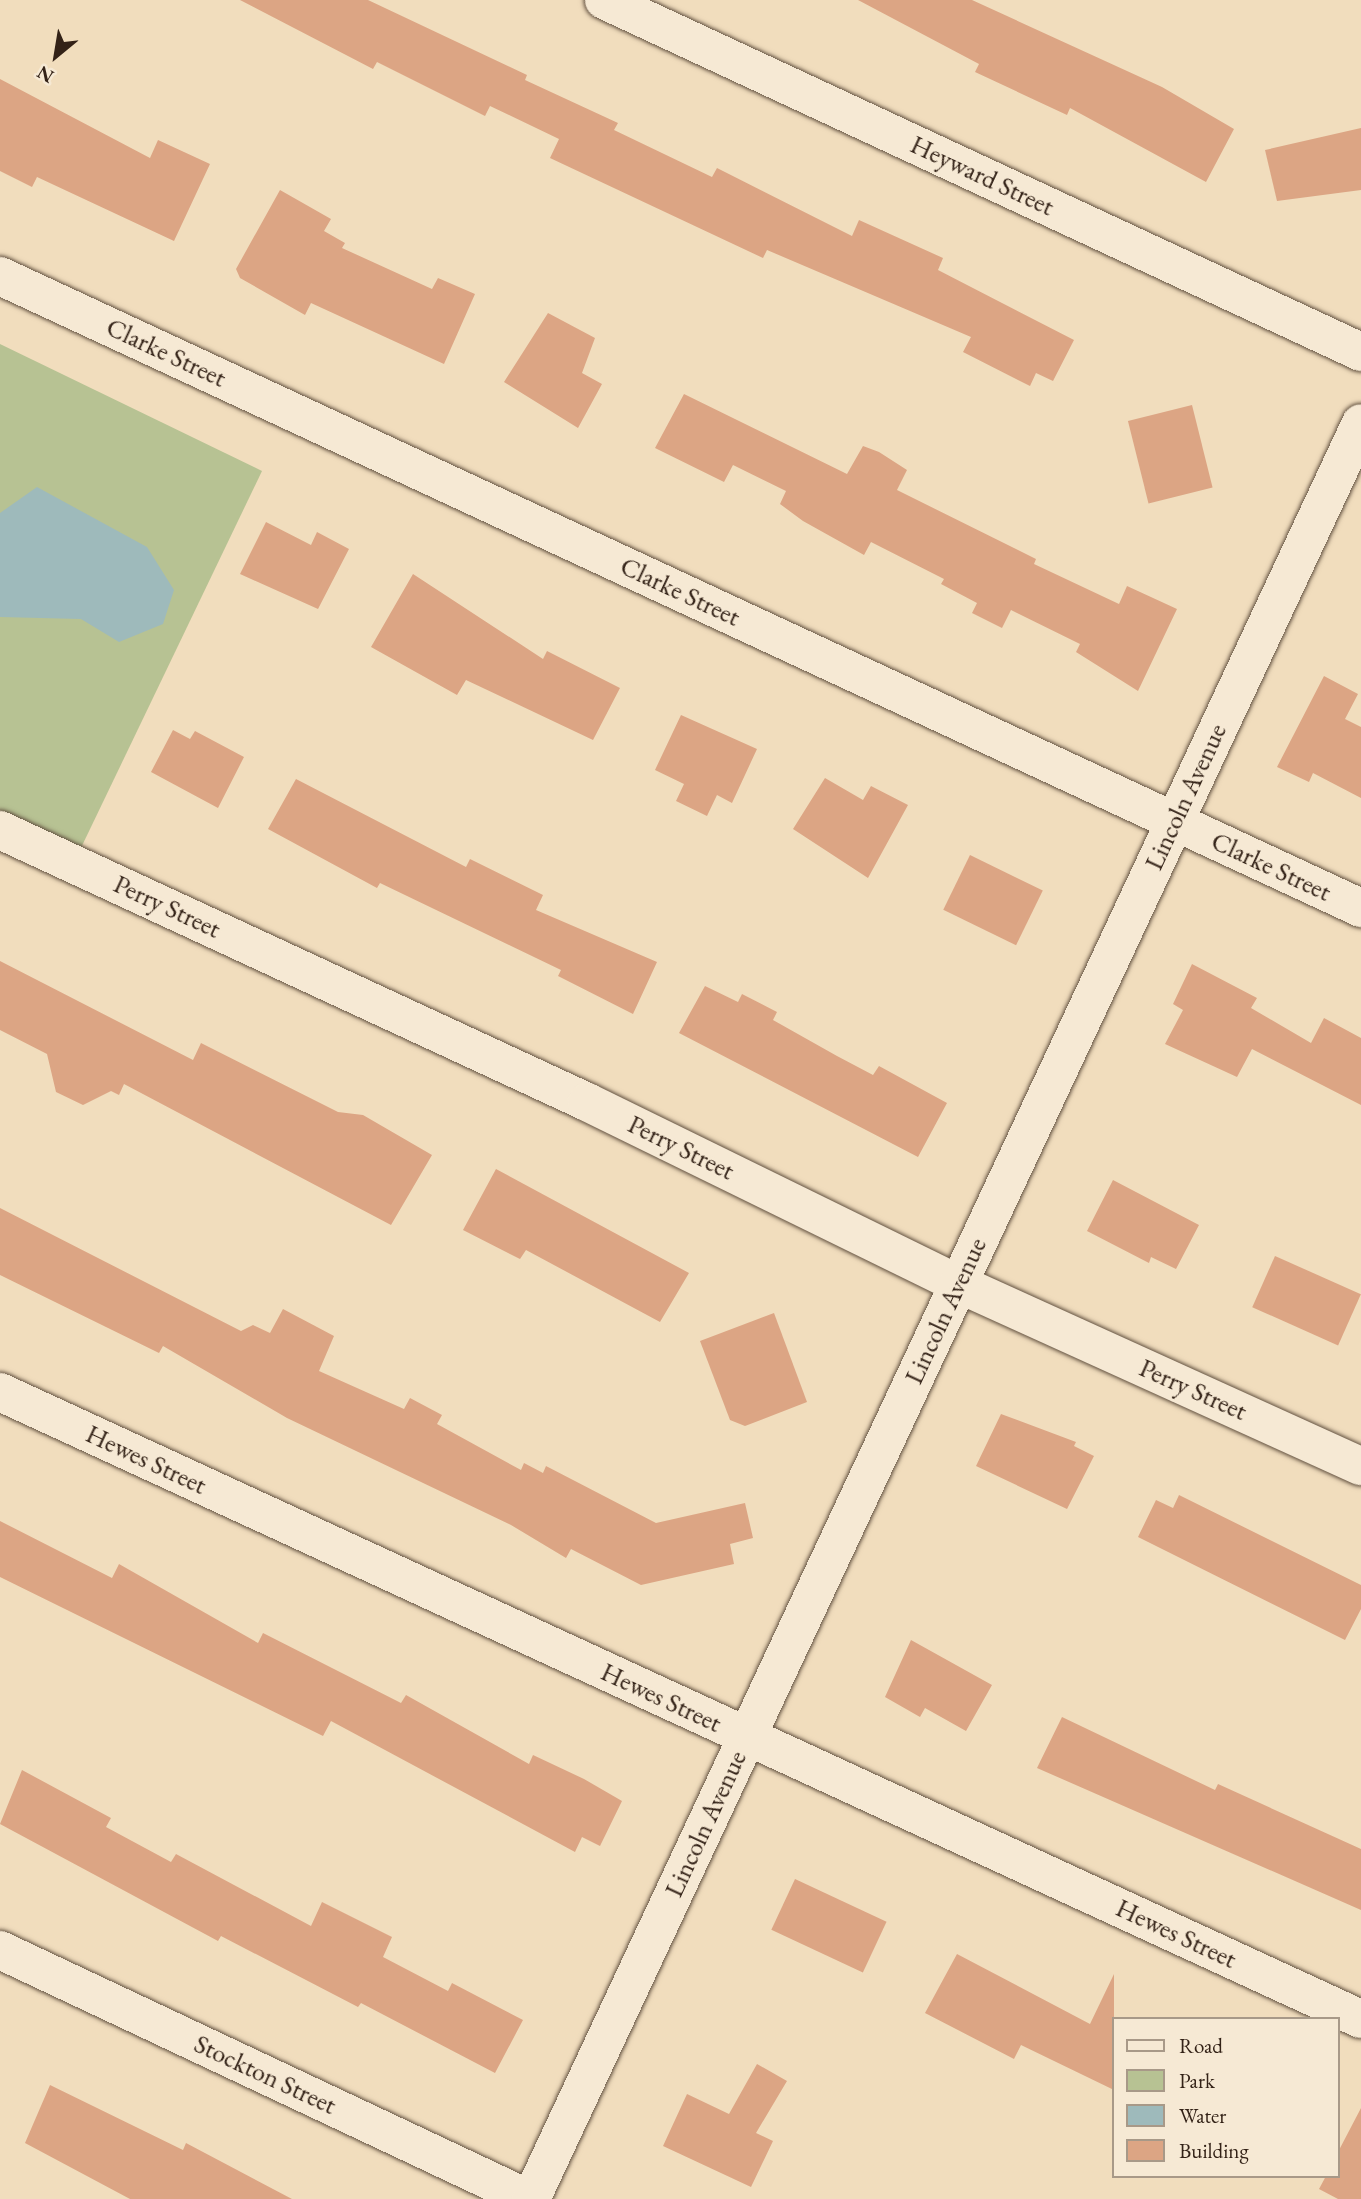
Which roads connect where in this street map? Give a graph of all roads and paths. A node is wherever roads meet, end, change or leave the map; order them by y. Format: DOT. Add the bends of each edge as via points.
graph roads {
  1 [pos="604,0"];
  2 [pos="0,276"];
  3 [pos="1361,352"];
  4 [pos="1361,422"];
  5 [pos="1175,822"];
  6 [pos="0,830"];
  7 [pos="1361,908"];
  8 [pos="959,1284"];
  9 [pos="0,1392"];
  10 [pos="1361,1466"];
  11 [pos="746,1738"];
  12 [pos="0,1950"];
  13 [pos="1361,2019"];
  14 [pos="530,2199"];
  1 -- 3 [label="street, Heyward Street"];
  2 -- 5 [label="street, Clarke Street"];
  4 -- 5 [label="street, Lincoln Avenue"];
  5 -- 7 [label="street, Clarke Street"];
  5 -- 8 [label="street, Lincoln Avenue"];
  6 -- 8 [label="street, Perry Street" via="587,1102"];
  8 -- 10 [label="street, Perry Street"];
  8 -- 11 [label="street, Lincoln Avenue"];
  9 -- 11 [label="street, Hewes Street"];
  11 -- 13 [label="street, Hewes Street"];
  11 -- 14 [label="street, Lincoln Avenue"];
  12 -- 14 [label="street, Stockton Street"];
}
